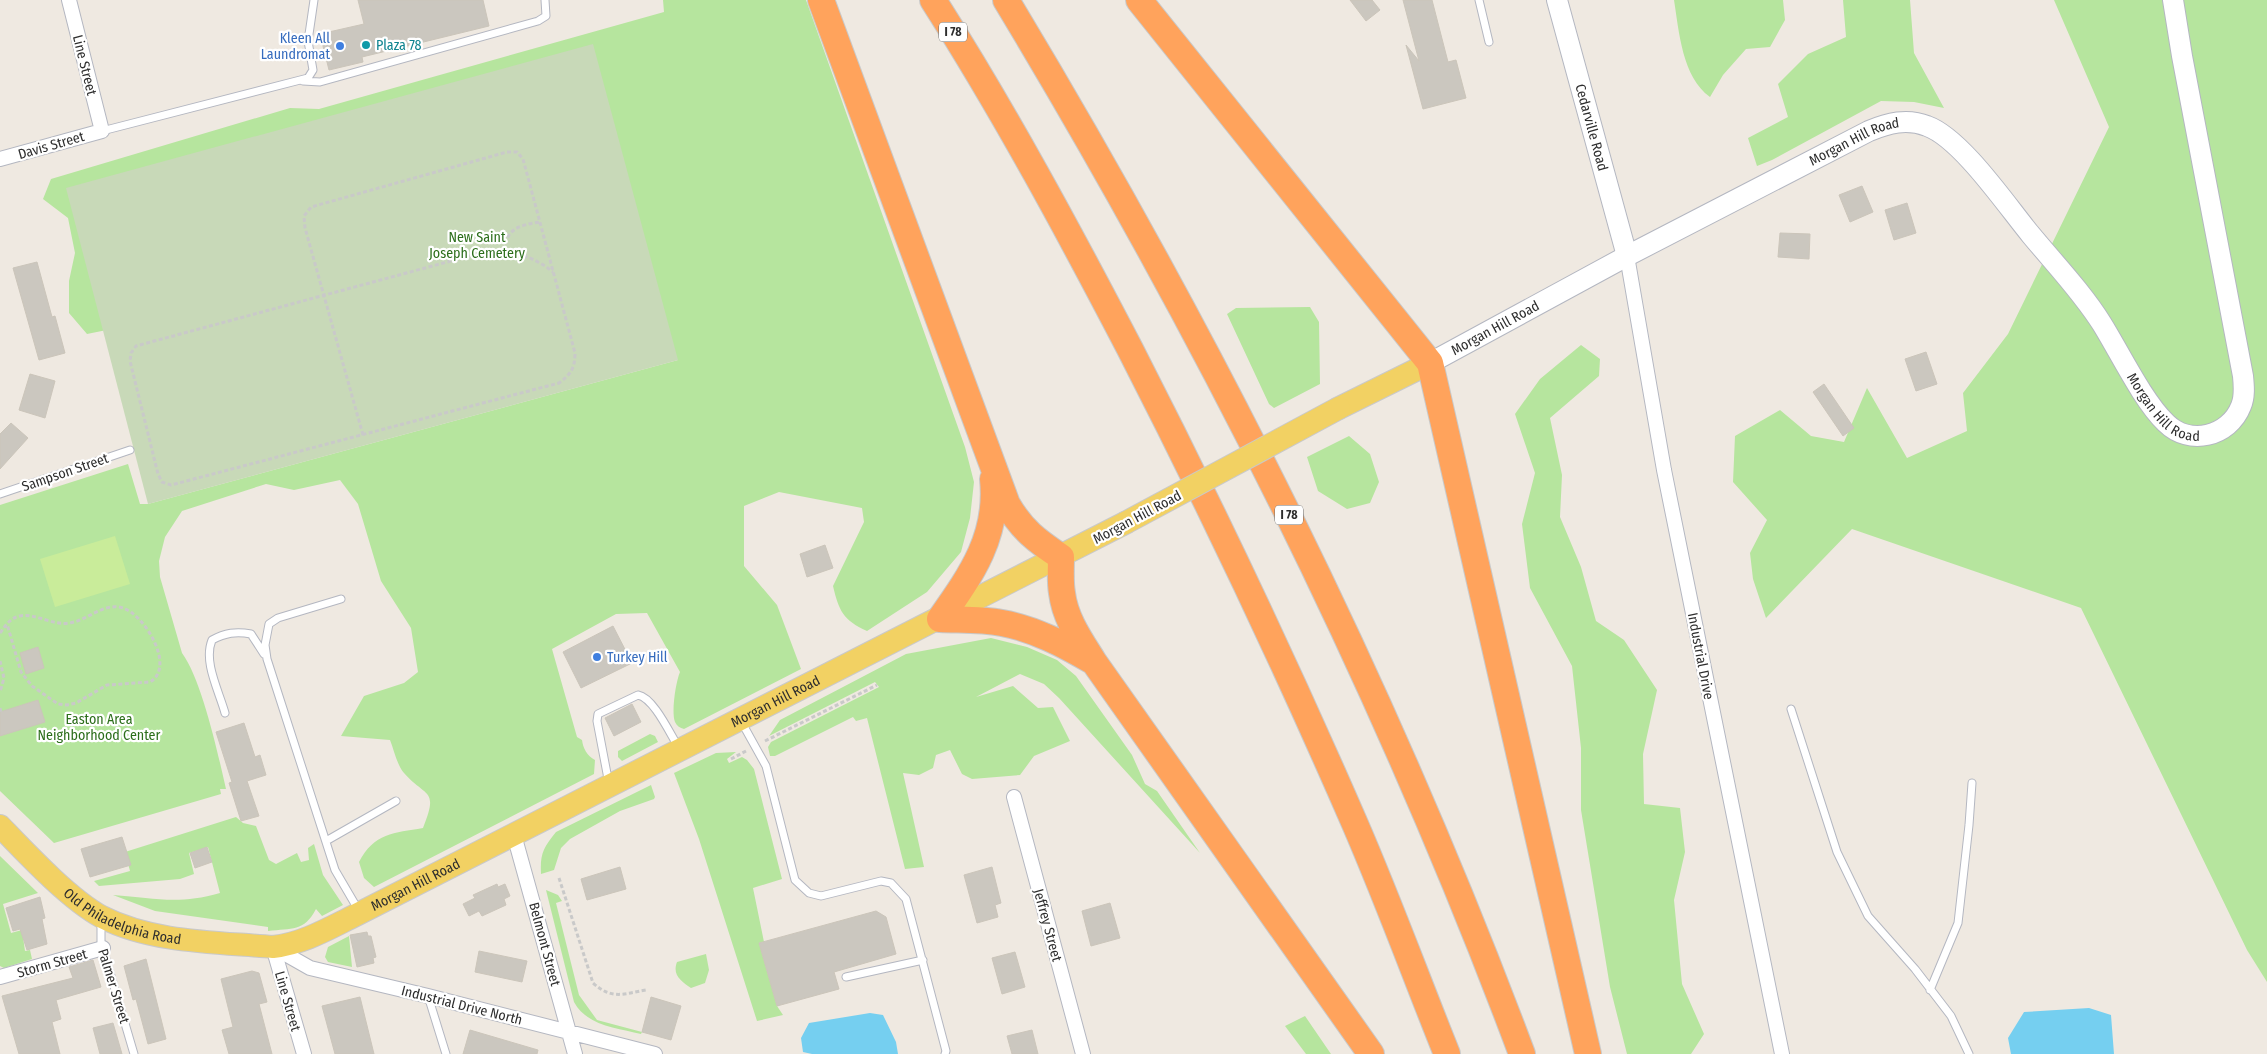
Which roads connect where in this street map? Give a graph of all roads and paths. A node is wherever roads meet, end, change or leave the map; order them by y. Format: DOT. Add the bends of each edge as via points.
graph roads {
  1 [pos="69,0"];
  2 [pos="314,0"];
  3 [pos="545,0"];
  4 [pos="821,0"];
  5 [pos="933,0"];
  6 [pos="1006,0"];
  7 [pos="1139,0"];
  8 [pos="1478,0"];
  9 [pos="1557,0"];
  10 [pos="2173,0"];
  11 [pos="1489,42"];
  12 [pos="302,81"];
  13 [pos="102,131"];
  14 [pos="0,159"];
  15 [pos="540,222"];
  16 [pos="504,250"];
  17 [pos="1626,256"];
  18 [pos="553,272"];
  19 [pos="324,295"];
  20 [pos="1430,363"];
  21 [pos="362,435"];
  22 [pos="130,450"];
  23 [pos="990,461"];
  24 [pos="0,494"];
  25 [pos="1061,557"];
  26 [pos="341,599"];
  27 [pos="940,619"];
  28 [pos="6,624"];
  29 [pos="0,633"];
  30 [pos="267,659"];
  31 [pos="0,661"];
  32 [pos="1094,662"];
  33 [pos="877,685"];
  34 [pos="0,692"];
  35 [pos="1792,710"];
  36 [pos="225,712"];
  37 [pos="740,720"];
  38 [pos="755,745"];
  39 [pos="681,750"];
  40 [pos="731,759"];
  41 [pos="1972,783"];
  42 [pos="610,786"];
  43 [pos="1014,796"];
  44 [pos="396,801"];
  45 [pos="2,831"];
  46 [pos="514,835"];
  47 [pos="326,841"];
  48 [pos="559,878"];
  49 [pos="360,913"];
  50 [pos="102,916"];
  51 [pos="273,947"];
  52 [pos="103,948"];
  53 [pos="923,960"];
  54 [pos="0,977"];
  55 [pos="846,977"];
  56 [pos="646,990"];
  57 [pos="1930,990"];
  58 [pos="428,996"];
  59 [pos="568,1032"];
  60 [pos="134,1054"];
  61 [pos="304,1054"];
  62 [pos="446,1054"];
  63 [pos="575,1054"];
  64 [pos="655,1054"];
  65 [pos="945,1054"];
  66 [pos="1083,1054"];
  67 [pos="1371,1054"];
  68 [pos="1447,1054"];
  69 [pos="1522,1054"];
  70 [pos="1588,1054"];
  71 [pos="1782,1054"];
  72 [pos="1970,1054"];
  1 -- 13 [label="street, Line Street"];
  2 -- 12 [label="lane" via="308,41 313,70 311,76"];
  3 -- 12 [label="lane" via="546,16 538,21 320,82"];
  4 -- 23 [label="highway"];
  5 -- 68 [label="highway, I 78" via="973,63 1064,223 1255,602 1356,827"];
  6 -- 69 [label="highway, I 78" via="1122,197 1285,506 1369,685 1479,939"];
  7 -- 20 [label="highway"];
  8 -- 11 [label="lane"];
  9 -- 17 [label="main road, Cedarville Road"];
  10 -- 17 [label="main road, Morgan Hill Road" via="2243,376 2241,406 2219,431 2194,436 2167,425 2098,317 1966,155 1944,135 1920,124 1898,122 1868,131"];
  12 -- 13 [label="lane"];
  13 -- 14 [label="street, Davis Street"];
  15 -- 16 [label="path" via="512,230 504,242"];
  15 -- 18 [label="path"];
  15 -- 19 [label="path" via="523,160 517,152 507,152 310,207 304,216 305,228"];
  16 -- 18 [label="path" via="526,256"];
  16 -- 19 [label="path" via="488,251"];
  17 -- 20 [label="main road, Morgan Hill Road"];
  17 -- 71 [label="street, Industrial Drive" via="1664,470"];
  18 -- 21 [label="path" via="575,353 575,366 569,376 559,383"];
  19 -- 21 [label="path"];
  19 -- 21 [label="path" via="136,346 130,361 158,474 162,482 171,485"];
  20 -- 25 [label="main road, Morgan Hill Road, bridge" via="1339,408"];
  20 -- 70 [label="highway"];
  22 -- 24 [label="lane, Sampson Street"];
  23 -- 25 [label="highway" via="1017,522 1034,539"];
  23 -- 27 [label="highway" via="993,485 988,538 971,574"];
  25 -- 27 [label="main road, Morgan Hill Road"];
  25 -- 32 [label="highway" via="1065,607 1071,624"];
  26 -- 30 [label="lane" via="278,618 270,624 265,645"];
  27 -- 32 [label="highway" via="989,621 1016,627 1049,638"];
  27 -- 37 [label="main road, Morgan Hill Road"];
  28 -- 28 [label="path" via="13,618 28,616 65,624 107,608 123,608 148,631 157,647 160,671 150,682 107,685 76,703 58,704 32,686 21,672"];
  28 -- 29 [label="path"];
  30 -- 36 [label="lane" via="251,634 237,632 212,640 210,664"];
  30 -- 47 [label="lane"];
  31 -- 34 [label="path" via="4,678"];
  32 -- 67 [label="highway"];
  33 -- 38 [label="path"];
  35 -- 57 [label="lane" via="1837,852 1868,916"];
  37 -- 38 [label="lane"];
  37 -- 39 [label="main road, Morgan Hill Road"];
  38 -- 40 [label="path"];
  38 -- 53 [label="lane" via="766,766 795,880 809,893 821,896 881,881 891,883 906,899"];
  39 -- 42 [label="main road, Morgan Hill Road"];
  39 -- 42 [label="lane" via="653,705 643,696 638,695 598,714 596,721"];
  41 -- 57 [label="lane" via="1958,923"];
  42 -- 46 [label="main road, Morgan Hill Road"];
  43 -- 66 [label="street, Jeffrey Street"];
  44 -- 47 [label="lane"];
  45 -- 50 [label="main road, Old Philadelphia Road" via="74,898"];
  46 -- 49 [label="main road, Morgan Hill Road"];
  46 -- 59 [label="street, Belmont Street"];
  47 -- 49 [label="lane" via="335,870"];
  48 -- 56 [label="path" via="593,983 611,995"];
  49 -- 51 [label="main road, Morgan Hill Road" via="305,939"];
  50 -- 51 [label="main road, Old Philadelphia Road" via="130,928 161,935"];
  50 -- 52 [label="lane, Palmer Street" via="100,933"];
  51 -- 58 [label="street, Industrial Drive North" via="310,968"];
  51 -- 61 [label="street, Line Street"];
  52 -- 54 [label="street, Storm Street"];
  52 -- 60 [label="lane, Palmer Street"];
  53 -- 55 [label="lane"];
  53 -- 65 [label="lane"];
  57 -- 72 [label="lane" via="1951,1016"];
  58 -- 59 [label="street, Industrial Drive North"];
  58 -- 62 [label="lane"];
  59 -- 63 [label="street, Belmont Street"];
  59 -- 64 [label="street, Industrial Drive North"];
}
